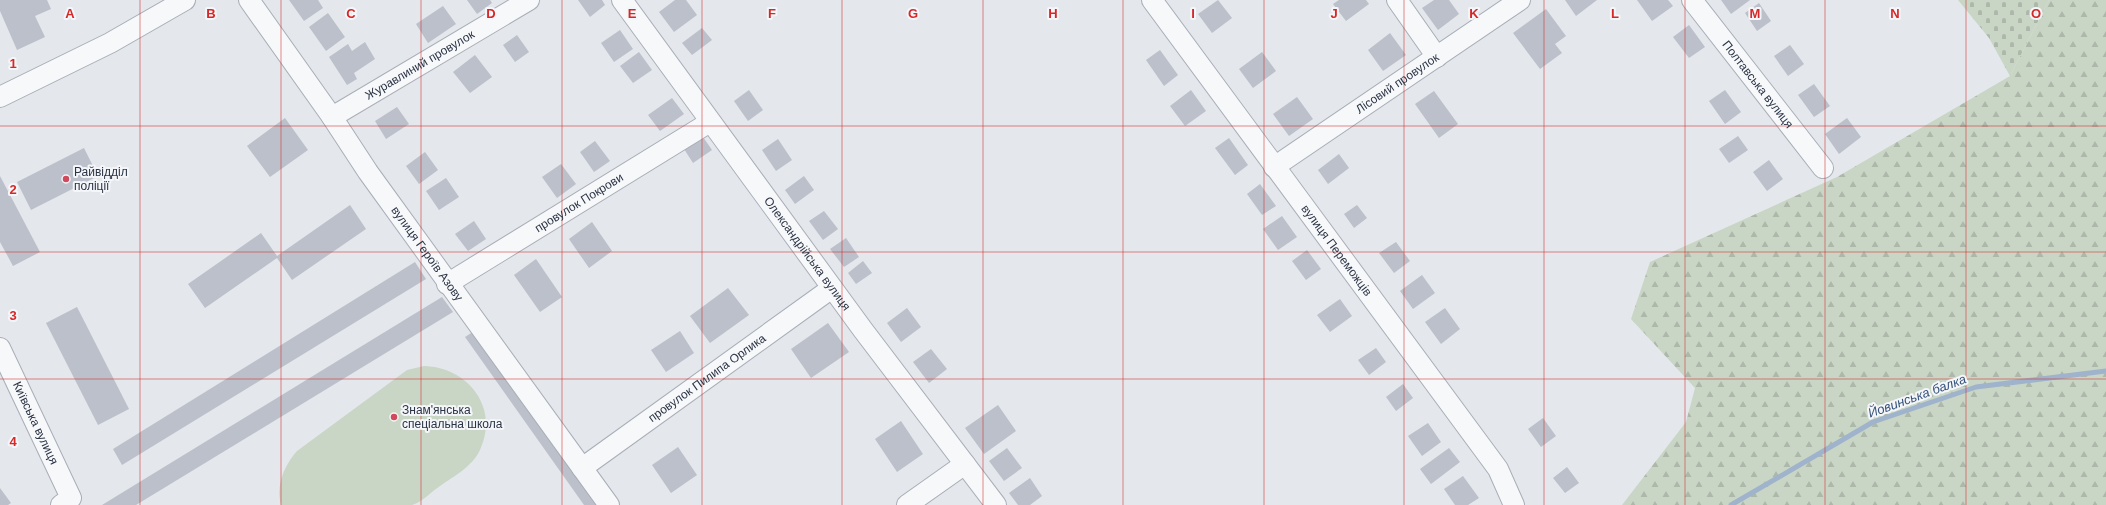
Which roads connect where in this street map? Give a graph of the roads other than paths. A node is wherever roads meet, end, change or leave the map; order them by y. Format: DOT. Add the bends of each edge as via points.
graph roads {
  1 [pos="186,0"];
  2 [pos="249,0"];
  3 [pos="529,0"];
  4 [pos="622,0"];
  5 [pos="1152,0"];
  6 [pos="1397,0"];
  7 [pos="1520,0"];
  8 [pos="1692,0"];
  9 [pos="1437,56"];
  10 [pos="0,97"];
  11 [pos="332,118"];
  12 [pos="710,122"];
  13 [pos="1274,167"];
  14 [pos="1823,168"];
  15 [pos="447,284"];
  16 [pos="832,288"];
  17 [pos="0,348"];
  18 [pos="965,464"];
  19 [pos="582,468"];
  20 [pos="66,501"];
  21 [pos="609,505"];
  22 [pos="906,505"];
  23 [pos="996,505"];
  24 [pos="1514,505"];
  1 -- 10 [label="street" via="110,43"];
  2 -- 11 [label="street, вулиця Героїв Азову"];
  3 -- 11 [label="street, Журавлиний провулок"];
  4 -- 12 [label="street, Олександрійська вулиця"];
  5 -- 13 [label="street, вулиця Переможців"];
  6 -- 9 [label="street"];
  7 -- 9 [label="street, Лісовий провулок"];
  8 -- 14 [label="street, Полтавська вулиця"];
  9 -- 13 [label="street, Лісовий провулок"];
  11 -- 15 [label="street, вулиця Героїв Азову"];
  12 -- 15 [label="street, провулок Покрови"];
  12 -- 16 [label="street, Олександрійська вулиця"];
  13 -- 24 [label="street, вулиця Переможців" via="1498,469"];
  15 -- 19 [label="street, вулиця Героїв Азову"];
  16 -- 18 [label="street, Олександрійська вулиця"];
  16 -- 19 [label="street, провулок Пилипа Орлика"];
  17 -- 20 [label="street, Київська вулиця"];
  18 -- 22 [label="street"];
  18 -- 23 [label="street, Олександрійська вулиця"];
  19 -- 21 [label="street, вулиця Героїв Азову"];
}
